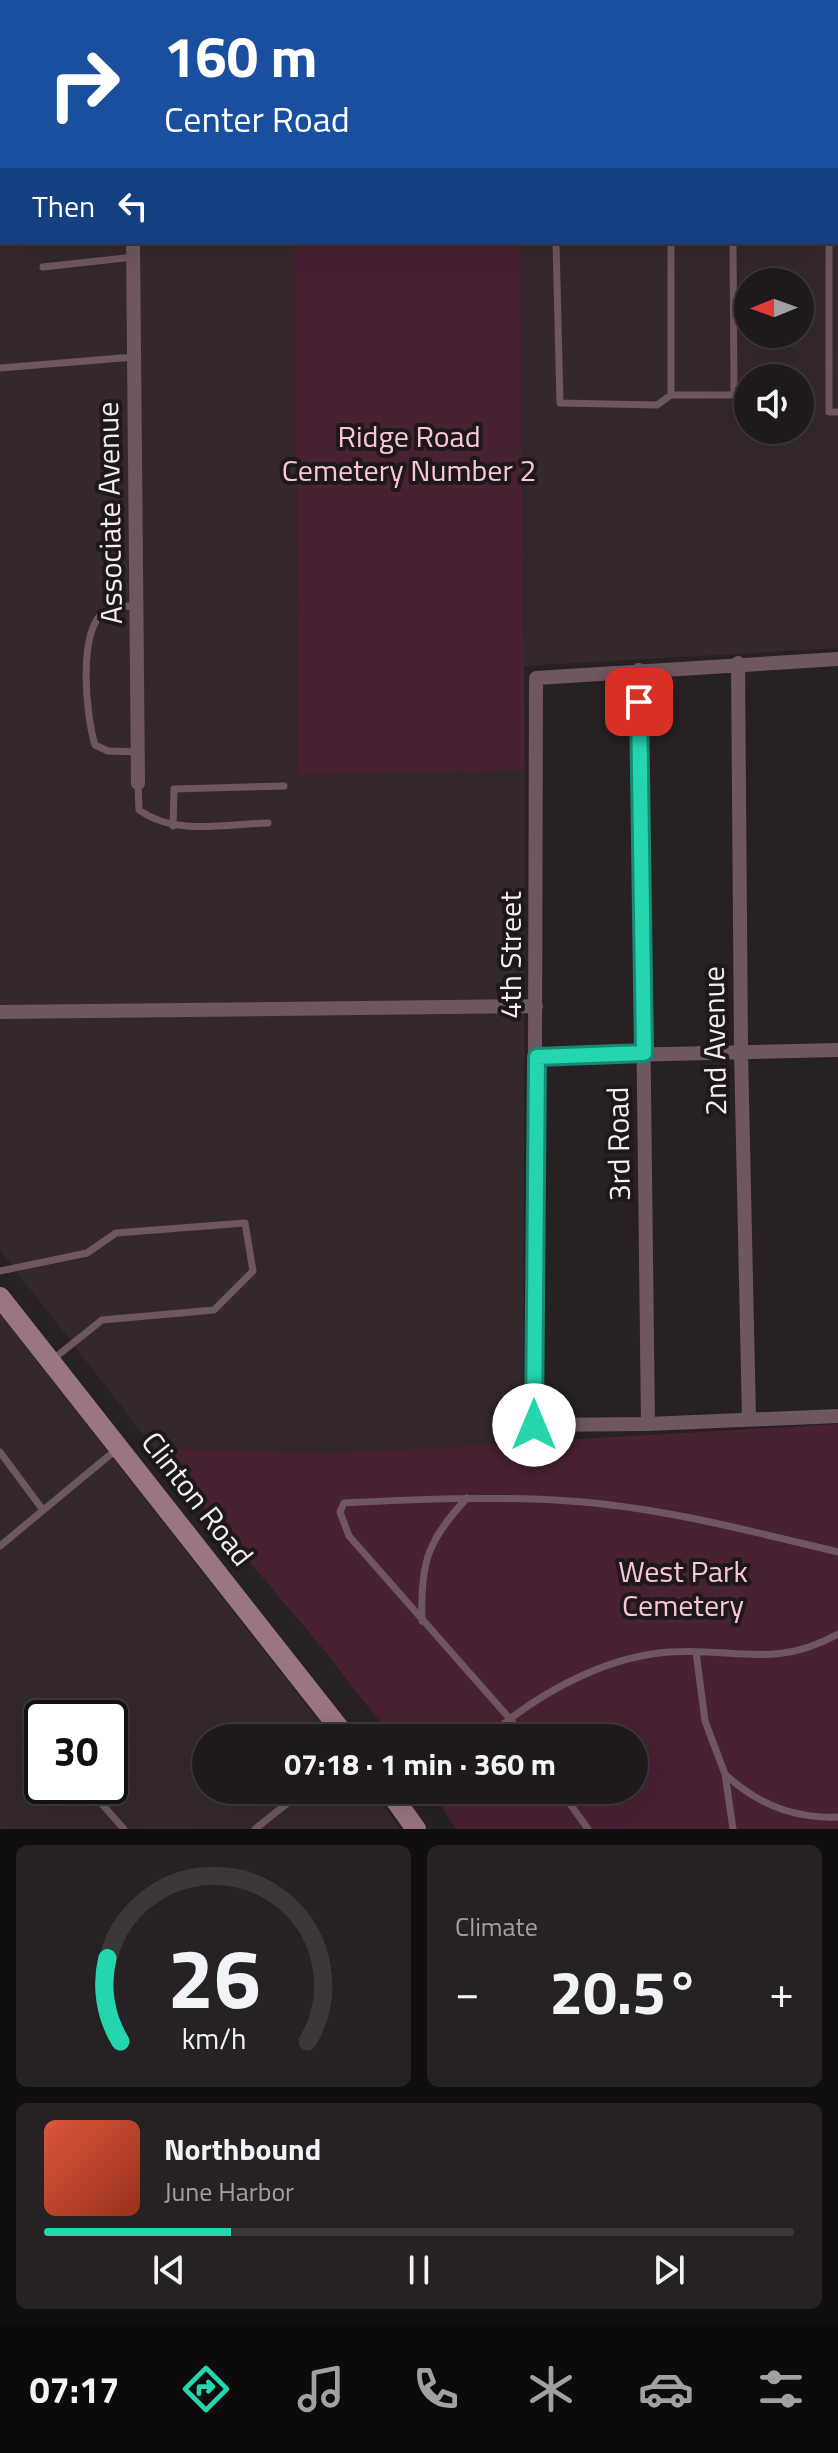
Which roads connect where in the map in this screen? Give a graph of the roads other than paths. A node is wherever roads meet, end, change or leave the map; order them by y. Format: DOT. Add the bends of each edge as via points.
graph roads {
  1 [pos="556,244"];
  2 [pos="671,244"];
  3 [pos="733,244"];
  4 [pos="829,244"];
  5 [pos="134,250"];
  6 [pos="43,267"];
  7 [pos="134,357"];
  8 [pos="0,368"];
  9 [pos="671,395"];
  10 [pos="838,412"];
  11 [pos="137,606"];
  12 [pos="838,659"];
  13 [pos="738,663"];
  14 [pos="639,670"];
  15 [pos="138,752"];
  16 [pos="138,783"];
  17 [pos="284,786"];
  18 [pos="268,823"];
  19 [pos="173,826"];
  20 [pos="536,1006"];
  21 [pos="0,1012"];
  22 [pos="838,1050"];
  23 [pos="741,1051"];
  24 [pos="644,1053"];
  25 [pos="537,1057"];
  26 [pos="0,1271"];
  27 [pos="0,1297"];
  28 [pos="50,1361"];
  29 [pos="838,1416"];
  30 [pos="749,1419"];
  31 [pos="648,1424"];
  32 [pos="119,1448"];
  33 [pos="0,1452"];
  34 [pos="468,1497"];
  35 [pos="43,1510"];
  36 [pos="0,1546"];
  37 [pos="838,1552"];
  38 [pos="422,1621"];
  39 [pos="838,1634"];
  40 [pos="696,1652"];
  41 [pos="510,1719"];
  42 [pos="336,1724"];
  43 [pos="504,1724"];
  44 [pos="514,1724"];
  45 [pos="725,1774"];
  46 [pos="102,1804"];
  47 [pos="286,1804"];
  48 [pos="398,1804"];
  49 [pos="570,1804"];
  50 [pos="838,1817"];
  51 [pos="124,1829"];
  52 [pos="255,1829"];
  53 [pos="416,1829"];
  54 [pos="588,1829"];
  55 [pos="733,1829"];
  1 -- 9 [label="lane" via="560,403 657,405"];
  2 -- 9 [label="lane"];
  3 -- 9 [label="lane" via="734,395"];
  4 -- 10 [label="lane" via="829,412"];
  5 -- 6 [label="lane"];
  5 -- 7 [label="street, Associate Avenue"];
  7 -- 8 [label="lane"];
  7 -- 11 [label="street, Associate Avenue"];
  11 -- 15 [label="street, Associate Avenue"];
  11 -- 15 [label="lane" via="103,612 91,627 87,647 95,745"];
  12 -- 13 [label="street"];
  13 -- 14 [label="street"];
  13 -- 23 [label="street, 2nd Avenue"];
  14 -- 20 [label="street, 4th Street" via="536,678"];
  14 -- 24 [label="street, 3rd Road"];
  15 -- 16 [label="street, Associate Avenue"];
  16 -- 19 [label="lane" via="139,810"];
  17 -- 19 [label="lane" via="174,789"];
  18 -- 19 [label="lane"];
  20 -- 21 [label="street"];
  20 -- 25 [label="street, 4th Street"];
  22 -- 23 [label="street"];
  23 -- 24 [label="street"];
  23 -- 30 [label="street, 2nd Avenue"];
  24 -- 25 [label="street"];
  24 -- 31 [label="street, 3rd Road"];
  25 -- 31 [label="street, 4th Street" via="534,1425"];
  26 -- 28 [label="lane" via="87,1253 116,1233 245,1223 253,1271 214,1310 102,1320"];
  27 -- 28 [label="street, Clinton Road"];
  28 -- 32 [label="street, Clinton Road"];
  29 -- 30 [label="street"];
  30 -- 31 [label="street"];
  32 -- 35 [label="lane"];
  32 -- 42 [label="street, Clinton Road"];
  33 -- 35 [label="lane"];
  34 -- 37 [label="lane" via="573,1501 634,1510"];
  34 -- 38 [label="lane" via="441,1525 427,1551"];
  34 -- 38 [label="lane" via="344,1503 340,1512 349,1536"];
  35 -- 36 [label="lane"];
  38 -- 41 [label="lane"];
  39 -- 40 [label="lane" via="778,1655"];
  40 -- 41 [label="lane" via="652,1654 605,1667"];
  40 -- 45 [label="lane" via="705,1721"];
  41 -- 43 [label="lane"];
  41 -- 44 [label="lane"];
  45 -- 50 [label="lane" via="776,1808 795,1815"];
  45 -- 55 [label="lane"];
  46 -- 51 [label="lane"];
  47 -- 52 [label="lane"];
  48 -- 53 [label="street"];
  49 -- 54 [label="lane"];
}
